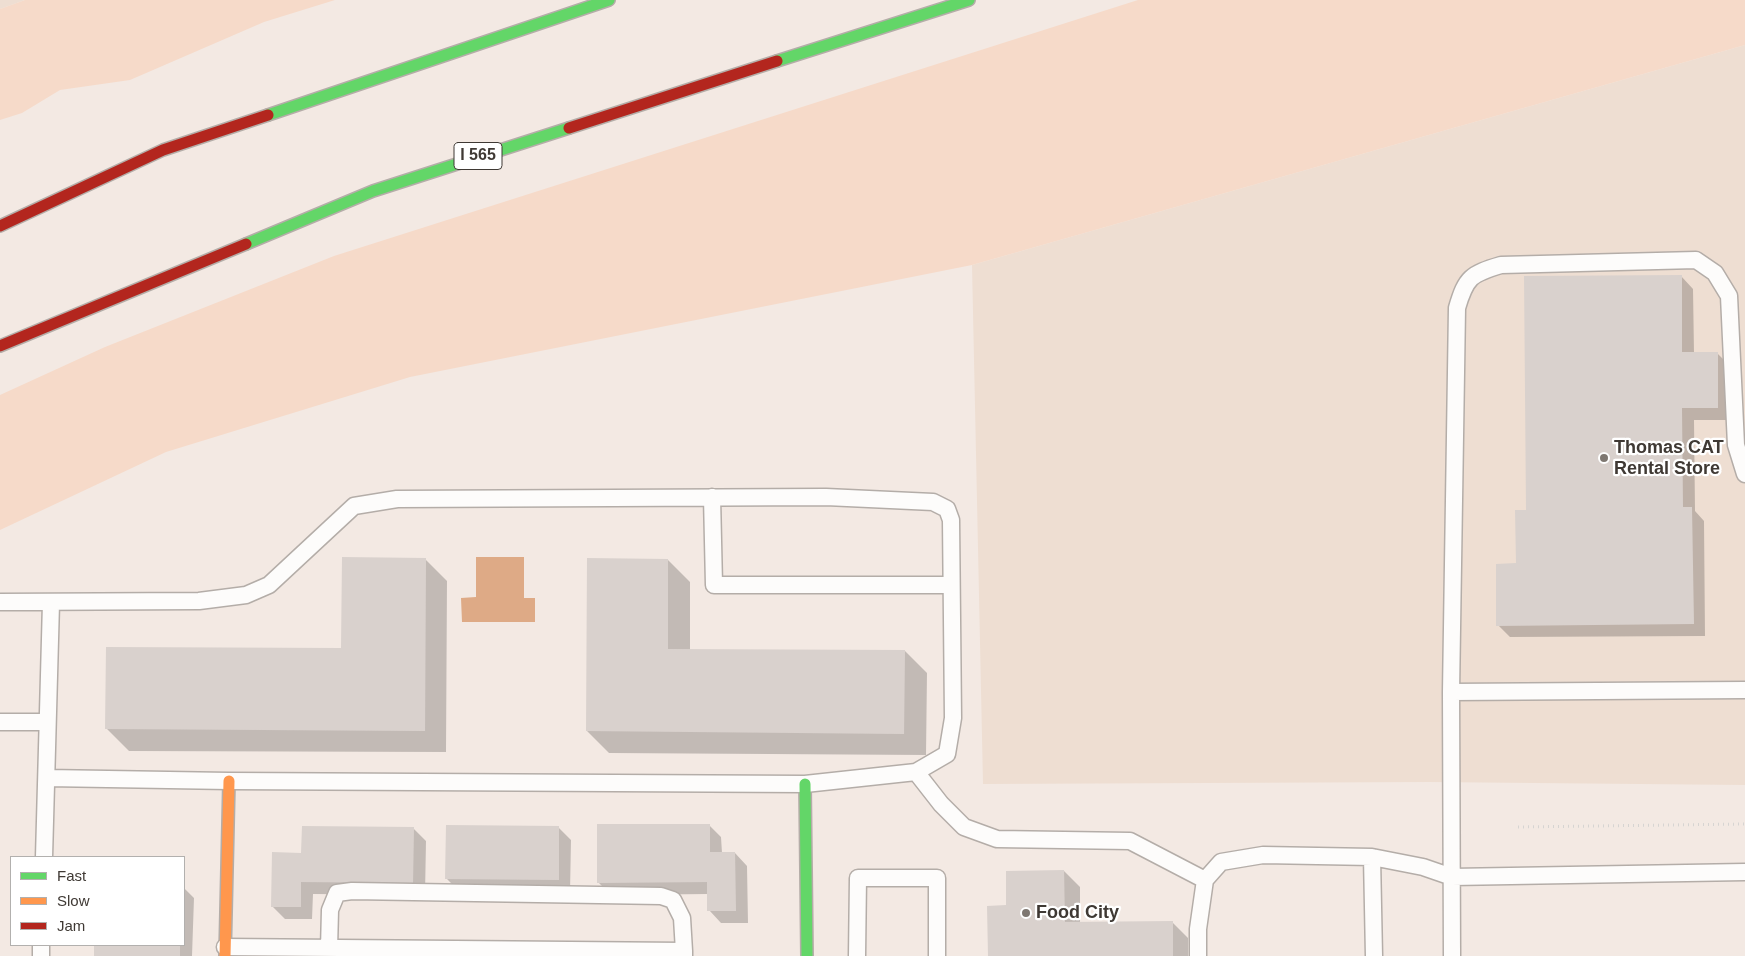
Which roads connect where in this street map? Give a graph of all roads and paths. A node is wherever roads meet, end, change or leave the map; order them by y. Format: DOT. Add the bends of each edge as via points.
graph roads {
  1 [pos="609,0"];
  2 [pos="969,0"];
  3 [pos="163,150"];
  4 [pos="45,191"];
  5 [pos="0,226"];
  6 [pos="0,346"];
  7 [pos="1745,474"];
  8 [pos="712,497"];
  9 [pos="951,585"];
  10 [pos="0,602"];
  11 [pos="51,603"];
  12 [pos="1745,690"];
  13 [pos="1451,692"];
  14 [pos="0,722"];
  15 [pos="47,722"];
  16 [pos="916,772"];
  17 [pos="47,778"];
  18 [pos="229,781"];
  19 [pos="805,784"];
  20 [pos="1745,824"];
  21 [pos="1518,827"];
  22 [pos="44,856"];
  23 [pos="1372,857"];
  24 [pos="1745,872"];
  25 [pos="1452,877"];
  26 [pos="1205,880"];
  27 [pos="329,948"];
  28 [pos="225,952"];
  29 [pos="403,953"];
  30 [pos="684,954"];
  31 [pos="807,956"];
  32 [pos="857,956"];
  33 [pos="937,956"];
  34 [pos="1198,956"];
  35 [pos="1374,956"];
  36 [pos="1452,956"];
  1 -- 3 [label="main road"];
  2 -- 6 [label="main road, I 565" via="372,191"];
  3 -- 4 [label="main road"];
  3 -- 5 [label="main road"];
  7 -- 13 [label="lane" via="1736,445 1729,296 1715,273 1696,260 1501,264 1477,272 1464,285 1457,308"];
  8 -- 9 [label="lane" via="826,496 933,502 947,509 951,520"];
  8 -- 9 [label="lane" via="714,585"];
  8 -- 11 [label="lane" via="389,500 354,506 269,584 246,595 199,601"];
  9 -- 16 [label="lane" via="953,718 947,754"];
  10 -- 11 [label="lane"];
  11 -- 15 [label="lane"];
  12 -- 13 [label="lane"];
  13 -- 25 [label="lane"];
  14 -- 15 [label="lane"];
  15 -- 17 [label="lane"];
  16 -- 19 [label="lane"];
  16 -- 26 [label="lane" via="964,827 997,839 1130,841"];
  17 -- 18 [label="lane"];
  17 -- 22 [label="lane"];
  18 -- 19 [label="lane"];
  18 -- 28 [label="main road"];
  19 -- 31 [label="main road"];
  20 -- 21 [label="path"];
  23 -- 25 [label="lane" via="1423,866"];
  23 -- 26 [label="lane" via="1263,855 1221,862"];
  23 -- 35 [label="lane"];
  24 -- 25 [label="lane"];
  25 -- 36 [label="lane"];
  26 -- 34 [label="lane"];
  27 -- 28 [label="lane"];
  27 -- 29 [label="lane"];
  27 -- 30 [label="lane" via="330,910 337,893 661,896 673,900 682,918"];
  29 -- 30 [label="lane"];
  32 -- 33 [label="lane" via="858,878 937,878"];
}
